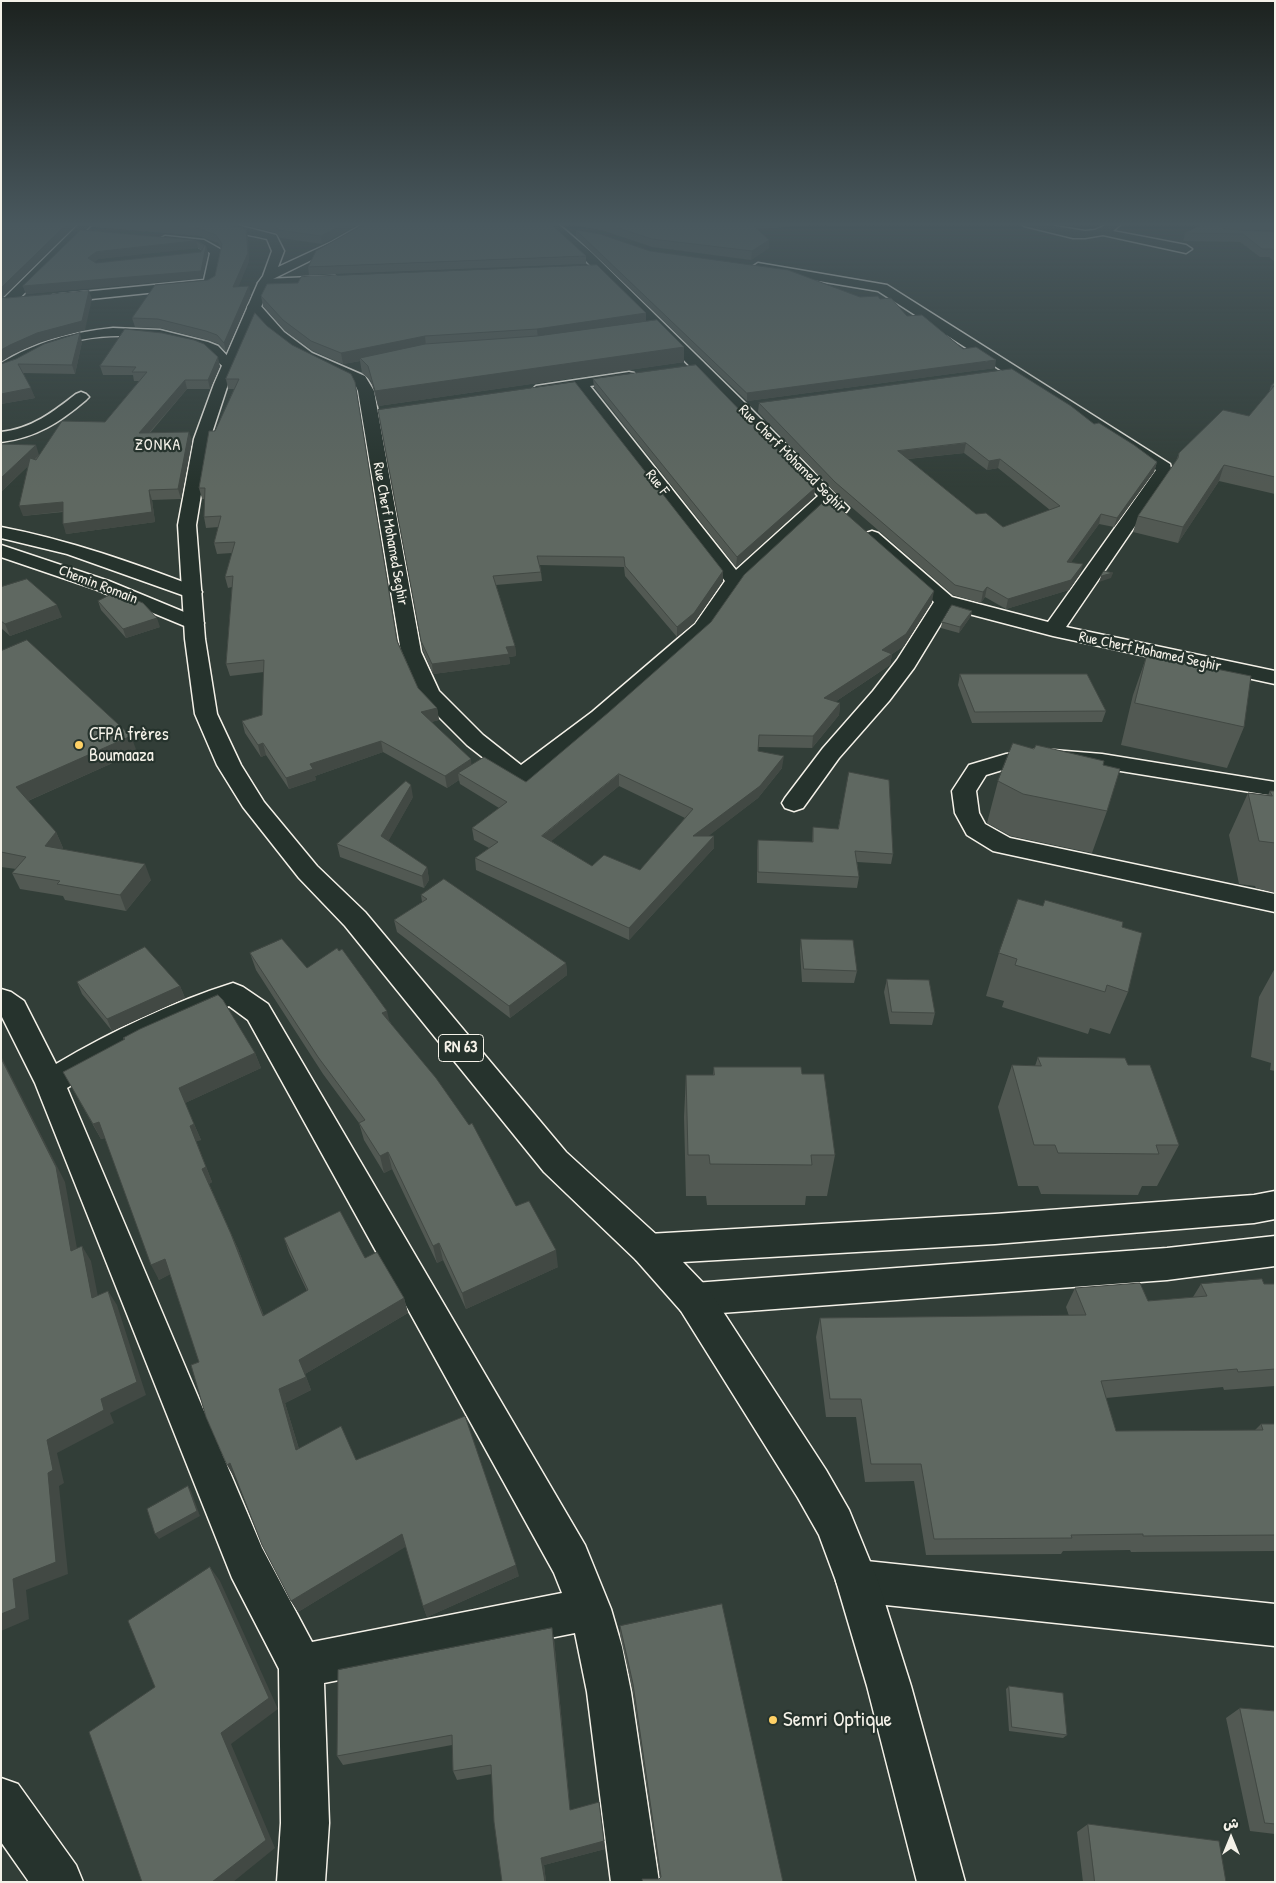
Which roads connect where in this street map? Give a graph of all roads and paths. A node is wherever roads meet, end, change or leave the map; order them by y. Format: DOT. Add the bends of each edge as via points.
graph roads {
  1 [pos="253,312"];
  2 [pos="271,312"];
  3 [pos="644,312"];
  4 [pos="920,312"];
  5 [pos="660,328"];
  6 [pos="52,329"];
  7 [pos="641,330"];
  8 [pos="232,359"];
  9 [pos="371,366"];
  10 [pos="698,366"];
  11 [pos="1,369"];
  12 [pos="679,369"];
  13 [pos="342,371"];
  14 [pos="1015,371"];
  15 [pos="639,375"];
  16 [pos="986,375"];
  17 [pos="580,384"];
  18 [pos="523,392"];
  19 [pos="81,398"];
  20 [pos="762,406"];
  21 [pos="742,408"];
  22 [pos="388,411"];
  23 [pos="368,414"];
  24 [pos="1,437"];
  25 [pos="827,497"];
  26 [pos="1,532"];
  27 [pos="1,550"];
  28 [pos="735,581"];
  29 [pos="192,592"];
  30 [pos="945,601"];
  31 [pos="194,623"];
  32 [pos="1053,630"];
  33 [pos="1274,675"];
  34 [pos="1275,789"];
  35 [pos="794,803"];
  36 [pos="1275,903"];
  37 [pos="1,1000"];
  38 [pos="50,1083"];
  39 [pos="1275,1205"];
  40 [pos="648,1249"];
  41 [pos="1275,1251"];
  42 [pos="694,1298"];
  43 [pos="857,1582"];
  44 [pos="590,1609"];
  45 [pos="1275,1625"];
  46 [pos="301,1666"];
  47 [pos="1,1801"];
  48 [pos="59,1882"];
  49 [pos="301,1882"];
  50 [pos="635,1882"];
  51 [pos="941,1882"];
  1 -- 8 [label="street, RN 63"];
  2 -- 13 [label="street, Rue Cherf Mohamed Seghir" via="279,334 307,356"];
  3 -- 5 [label="street, Rue Cherf Mohamed Seghir"];
  4 -- 14 [label="street"];
  5 -- 7 [label="street"];
  5 -- 10 [label="street, Rue Cherf Mohamed Seghir"];
  6 -- 8 [label="street" via="114,326 183,331 209,338"];
  8 -- 11 [label="street" via="212,348 162,334 100,333 70,337 22,355"];
  8 -- 29 [label="street, RN 63" via="202,439 187,524"];
  9 -- 13 [label="street"];
  10 -- 12 [label="street"];
  10 -- 21 [label="street, Rue Cherf Mohamed Seghir"];
  13 -- 23 [label="street, Rue Cherf Mohamed Seghir" via="360,379 366,391"];
  14 -- 16 [label="street"];
  14 -- 32 [label="street" via="1164,468"];
  15 -- 17 [label="street"];
  17 -- 18 [label="street"];
  17 -- 28 [label="street, Rue F"];
  19 -- 24 [label="street" via="43,426 30,432"];
  20 -- 21 [label="street"];
  21 -- 25 [label="street, Rue Cherf Mohamed Seghir"];
  22 -- 23 [label="street"];
  23 -- 28 [label="street, Rue Cherf Mohamed Seghir" via="411,652 429,694 475,740 521,776 600,718 702,628"];
  25 -- 28 [label="street"];
  25 -- 30 [label="street, Rue Cherf Mohamed Seghir"];
  26 -- 29 [label="street" via="84,552"];
  27 -- 31 [label="street, Chemin Romain"];
  29 -- 31 [label="street, RN 63"];
  30 -- 32 [label="street, Rue Cherf Mohamed Seghir"];
  30 -- 35 [label="street" via="896,676"];
  31 -- 40 [label="street, RN 63" via="206,714 229,765 255,807 308,872 355,918 554,1162"];
  32 -- 33 [label="street, Rue Cherf Mohamed Seghir"];
  34 -- 36 [label="street" via="1102,761 1041,756 1006,761 977,770 964,792 967,813 976,830 1002,845"];
  37 -- 38 [label="street" via="14,1009"];
  38 -- 44 [label="street" via="111,1045 194,1006 233,994 258,1012 553,1527"];
  38 -- 46 [label="street" via="247,1563"];
  39 -- 40 [label="street" via="1254,1210 995,1229"];
  40 -- 42 [label="street, RN 63"];
  41 -- 42 [label="street" via="1167,1264"];
  42 -- 43 [label="street, RN 63" via="835,1524"];
  43 -- 45 [label="street"];
  43 -- 51 [label="street, RN 63" via="890,1686"];
  44 -- 46 [label="street"];
  44 -- 50 [label="street" via="609,1692"];
  46 -- 49 [label="street" via="305,1823"];
  47 -- 48 [label="street"];
}
